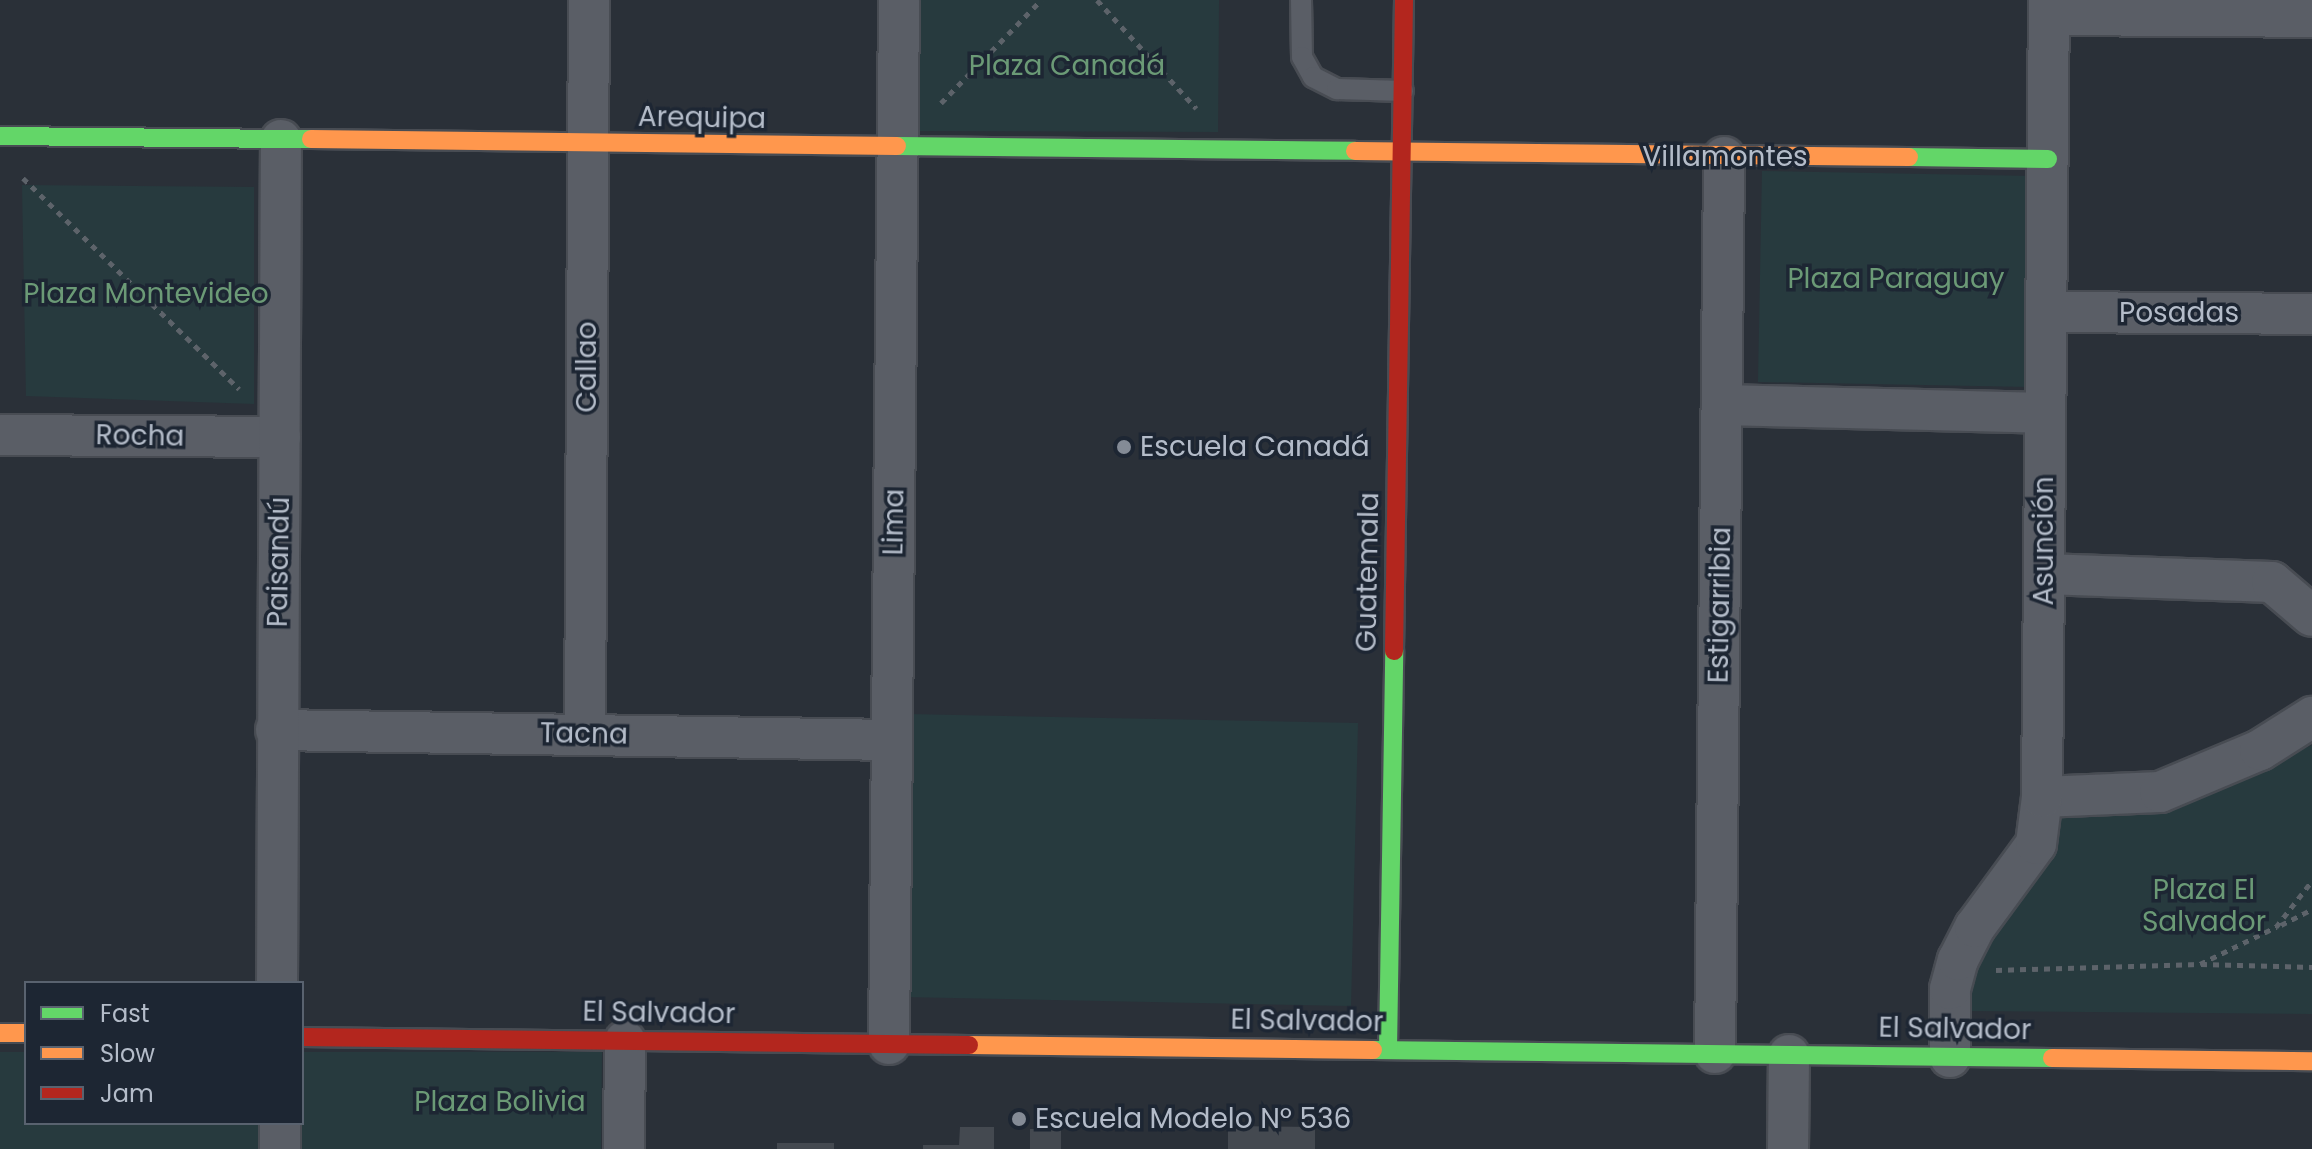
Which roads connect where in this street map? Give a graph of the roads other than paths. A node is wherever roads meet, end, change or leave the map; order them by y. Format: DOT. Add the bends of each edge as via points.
graph roads {
  1 [pos="589,0"];
  2 [pos="899,0"];
  3 [pos="1301,0"];
  4 [pos="1404,0"];
  5 [pos="2049,8"];
  6 [pos="2312,17"];
  7 [pos="1403,91"];
  8 [pos="0,136"];
  9 [pos="281,140"];
  10 [pos="589,144"];
  11 [pos="899,148"];
  12 [pos="1403,155"];
  13 [pos="1724,157"];
  14 [pos="2048,159"];
  15 [pos="2046,312"];
  16 [pos="2312,314"];
  17 [pos="1722,405"];
  18 [pos="2045,413"];
  19 [pos="0,435"];
  20 [pos="280,437"];
  21 [pos="2044,574"];
  22 [pos="2312,616"];
  23 [pos="2312,717"];
  24 [pos="276,730"];
  25 [pos="585,734"];
  26 [pos="891,740"];
  27 [pos="2042,797"];
  28 [pos="277,981"];
  29 [pos="0,1033"];
  30 [pos="24,1033"];
  31 [pos="304,1037"];
  32 [pos="625,1041"];
  33 [pos="889,1044"];
  34 [pos="1388,1050"];
  35 [pos="1715,1053"];
  36 [pos="1789,1055"];
  37 [pos="1950,1057"];
  38 [pos="2312,1061"];
  39 [pos="280,1125"];
  40 [pos="280,1149"];
  41 [pos="624,1149"];
  42 [pos="1788,1149"];
  1 -- 10 [label="street, Callao"];
  2 -- 11 [label="street, Lima"];
  3 -- 7 [label="lane" via="1302,57 1313,77 1337,89"];
  4 -- 7 [label="street, Guatemala"];
  5 -- 6 [label="street"];
  5 -- 14 [label="street, Asunción"];
  7 -- 12 [label="street, Guatemala"];
  8 -- 9 [label="street, Arequipa"];
  9 -- 10 [label="street, Arequipa"];
  9 -- 20 [label="street, Paisandú"];
  10 -- 11 [label="street, Arequipa"];
  10 -- 25 [label="street, Callao"];
  11 -- 12 [label="street, Arequipa"];
  11 -- 26 [label="street, Lima"];
  12 -- 13 [label="street, Villamontes"];
  12 -- 34 [label="street, Guatemala"];
  13 -- 14 [label="street, Villamontes"];
  13 -- 17 [label="street, Estigarribia"];
  14 -- 15 [label="street, Asunción"];
  15 -- 16 [label="street, Posadas"];
  15 -- 18 [label="street, Asunción"];
  17 -- 18 [label="street"];
  17 -- 35 [label="street, Estigarribia"];
  18 -- 21 [label="street, Asunción"];
  19 -- 20 [label="street, Rocha"];
  20 -- 24 [label="street, Paisandú"];
  21 -- 22 [label="street" via="2272,582"];
  21 -- 27 [label="street, Asunción"];
  23 -- 27 [label="street" via="2260,750 2160,792"];
  24 -- 25 [label="street, Tacna"];
  24 -- 28 [label="street, Paisandú"];
  25 -- 26 [label="street, Tacna"];
  26 -- 33 [label="street, Lima"];
  27 -- 37 [label="street, Asunción" via="2036,844 1975,927 1955,971"];
  29 -- 30 [label="street"];
  31 -- 32 [label="street, El Salvador"];
  32 -- 33 [label="street, El Salvador"];
  32 -- 41 [label="street"];
  33 -- 34 [label="street, El Salvador"];
  34 -- 35 [label="street, El Salvador"];
  35 -- 36 [label="street, El Salvador"];
  36 -- 37 [label="street, El Salvador"];
  36 -- 42 [label="street"];
  37 -- 38 [label="street, El Salvador"];
  39 -- 40 [label="street"];
}
